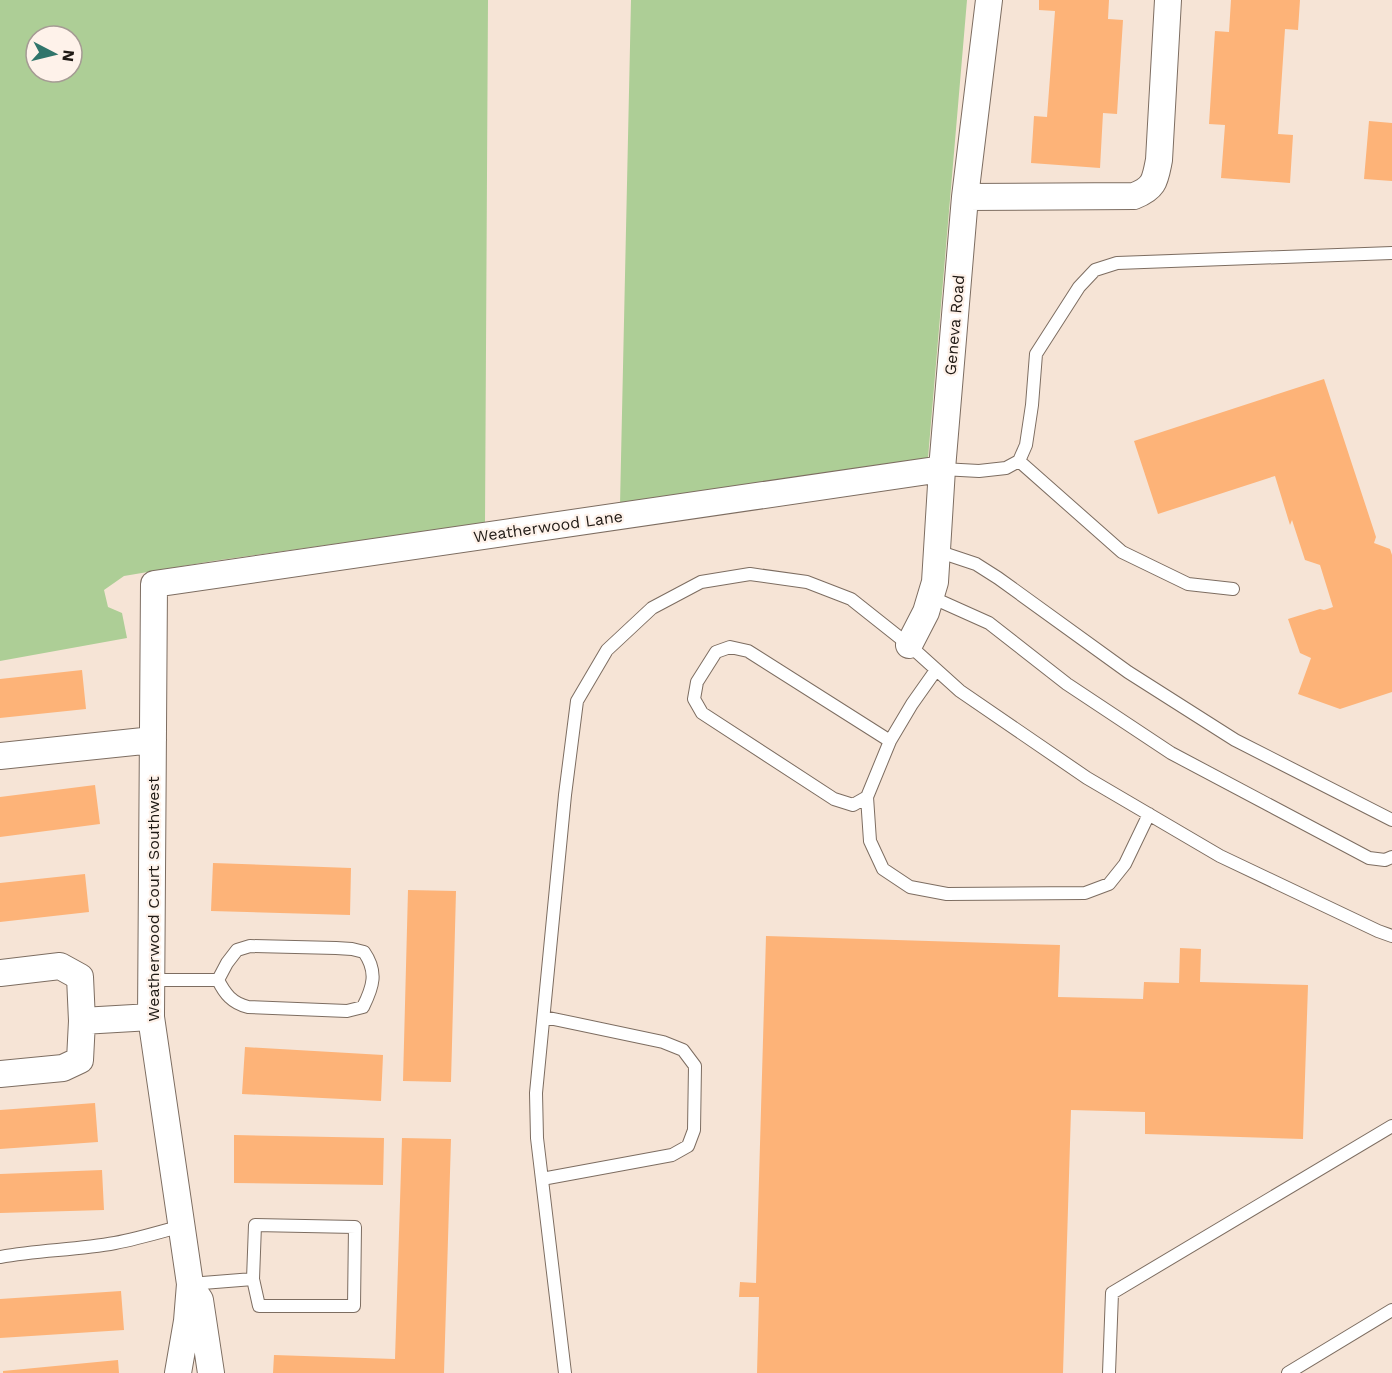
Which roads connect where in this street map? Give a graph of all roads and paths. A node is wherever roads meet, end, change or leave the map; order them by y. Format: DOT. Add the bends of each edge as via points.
graph roads {
  1 [pos="989,0"];
  2 [pos="1168,0"];
  3 [pos="965,197"];
  4 [pos="1392,253"];
  5 [pos="1019,461"];
  6 [pos="942,469"];
  7 [pos="937,551"];
  8 [pos="154,584"];
  9 [pos="1233,589"];
  10 [pos="931,597"];
  11 [pos="909,645"];
  12 [pos="936,670"];
  13 [pos="153,740"];
  14 [pos="890,741"];
  15 [pos="0,756"];
  16 [pos="867,797"];
  17 [pos="1149,814"];
  18 [pos="1392,820"];
  19 [pos="1392,857"];
  20 [pos="1392,936"];
  21 [pos="0,973"];
  22 [pos="151,980"];
  23 [pos="218,980"];
  24 [pos="150,1017"];
  25 [pos="543,1017"];
  26 [pos="82,1021"];
  27 [pos="0,1074"];
  28 [pos="1392,1126"];
  29 [pos="542,1179"];
  30 [pos="182,1226"];
  31 [pos="0,1257"];
  32 [pos="253,1279"];
  33 [pos="190,1284"];
  34 [pos="1392,1310"];
  35 [pos="178,1373"];
  36 [pos="211,1373"];
  37 [pos="565,1373"];
  38 [pos="1108,1373"];
  39 [pos="1288,1373"];
  1 -- 3 [label="street, Geneva Road"];
  2 -- 3 [label="street" via="1160,160 1154,183 1134,196"];
  3 -- 6 [label="street, Geneva Road"];
  4 -- 5 [label="lane" via="1117,263 1095,270 1079,287 1036,354 1026,445"];
  5 -- 6 [label="lane" via="1006,468 979,471"];
  5 -- 9 [label="lane" via="1122,552 1188,584"];
  6 -- 7 [label="street, Geneva Road"];
  6 -- 8 [label="street, Weatherwood Lane"];
  7 -- 10 [label="street, Geneva Road"];
  7 -- 18 [label="lane" via="991,573 1128,672 1235,740"];
  8 -- 13 [label="street, Weatherwood Court Southwest"];
  10 -- 11 [label="street, Geneva Road"];
  10 -- 19 [label="lane" via="989,623 1067,684 1171,753 1369,858"];
  11 -- 12 [label="lane"];
  11 -- 25 [label="lane" via="851,599 807,582 750,574 701,582 672,597 652,608 607,650 577,701"];
  12 -- 14 [label="lane"];
  12 -- 17 [label="lane" via="960,691 1077,771"];
  13 -- 15 [label="street"];
  13 -- 22 [label="street, Weatherwood Court Southwest"];
  14 -- 16 [label="lane"];
  14 -- 16 [label="lane" via="748,651 730,647 716,652 697,682 694,699 702,713 834,799 853,805"];
  16 -- 17 [label="lane" via="870,840 883,869 910,887 947,894 1085,893 1109,884 1125,864"];
  17 -- 20 [label="lane" via="1220,856"];
  21 -- 26 [label="street" via="60,966 80,978"];
  22 -- 23 [label="lane"];
  22 -- 24 [label="street, Weatherwood Court Southwest"];
  23 -- 23 [label="lane" via="237,950 250,946 364,952 371,962 373,978 363,1007 347,1011 248,1007 238,1004"];
  24 -- 26 [label="street"];
  24 -- 30 [label="street, Weatherwood Court Southwest"];
  25 -- 29 [label="lane" via="536,1093"];
  25 -- 29 [label="lane" via="663,1042 683,1050 695,1066 694,1130 688,1146 672,1155"];
  26 -- 27 [label="street" via="80,1060 63,1068"];
  28 -- 38 [label="lane" via="1112,1293"];
  29 -- 37 [label="lane"];
  30 -- 31 [label="lane" via="117,1243"];
  30 -- 33 [label="street, Weatherwood Court Southwest"];
  32 -- 32 [label="lane" via="255,1225 355,1227 354,1306 259,1306"];
  32 -- 33 [label="lane"];
  33 -- 35 [label="street, Weatherwood Court Southwest"];
  33 -- 36 [label="street, Weatherwood Court Southwest" via="200,1300"];
  34 -- 39 [label="lane"];
}
